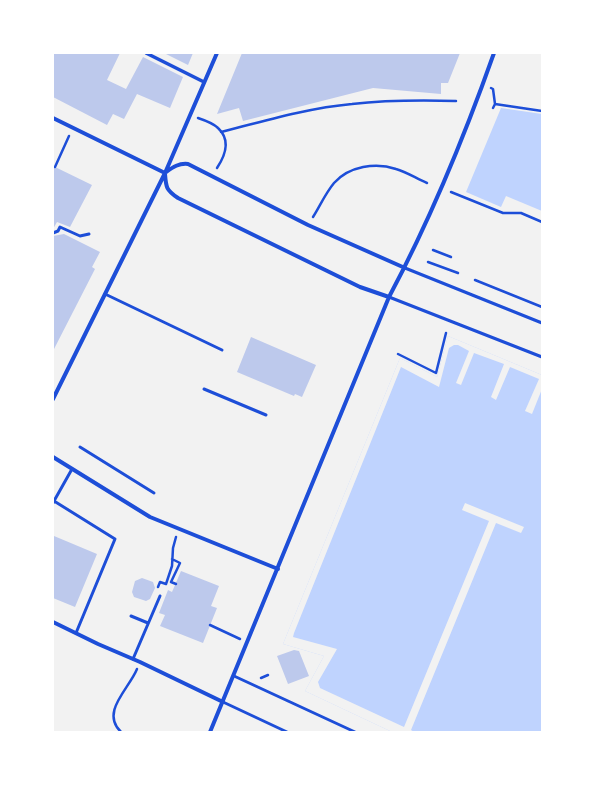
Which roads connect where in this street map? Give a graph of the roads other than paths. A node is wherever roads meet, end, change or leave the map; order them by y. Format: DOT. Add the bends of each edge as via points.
graph roads {
  1 [pos="146,53"];
  2 [pos="216,53"];
  3 [pos="494,53"];
  4 [pos="204,82"];
  5 [pos="53,118"];
  6 [pos="165,173"];
  7 [pos="53,233"];
  8 [pos="89,234"];
  9 [pos="405,268"];
  10 [pos="105,294"];
  11 [pos="389,297"];
  12 [pos="542,323"];
  13 [pos="222,350"];
  14 [pos="542,357"];
  15 [pos="204,389"];
  16 [pos="55,392"];
  17 [pos="53,399"];
  18 [pos="266,415"];
  19 [pos="80,447"];
  20 [pos="53,457"];
  21 [pos="72,469"];
  22 [pos="154,493"];
  23 [pos="53,502"];
  24 [pos="278,569"];
  25 [pos="160,596"];
  26 [pos="131,616"];
  27 [pos="53,622"];
  28 [pos="148,623"];
  29 [pos="76,633"];
  30 [pos="133,659"];
  31 [pos="234,676"];
  32 [pos="223,702"];
  33 [pos="280,731"];
  34 [pos="210,732"];
  35 [pos="287,732"];
  36 [pos="355,732"];
  1 -- 4 [label="street"];
  2 -- 4 [label="street"];
  3 -- 9 [label="street" via="443,183"];
  4 -- 6 [label="street"];
  5 -- 6 [label="street"];
  6 -- 9 [label="street" via="174,166 188,164 308,225"];
  6 -- 10 [label="street"];
  6 -- 11 [label="street" via="166,187 178,198 360,287"];
  7 -- 8 [label="lane" via="60,227 80,236"];
  9 -- 11 [label="street"];
  9 -- 12 [label="lane"];
  10 -- 13 [label="lane"];
  10 -- 16 [label="street"];
  11 -- 14 [label="lane"];
  11 -- 24 [label="street"];
  15 -- 18 [label="lane"];
  16 -- 17 [label="street"];
  19 -- 22 [label="lane"];
  20 -- 21 [label="street"];
  21 -- 23 [label="lane"];
  21 -- 24 [label="street" via="150,517"];
  23 -- 29 [label="lane" via="115,539"];
  24 -- 31 [label="street"];
  25 -- 28 [label="lane"];
  26 -- 28 [label="lane"];
  27 -- 29 [label="street"];
  28 -- 30 [label="lane"];
  29 -- 30 [label="street"];
  30 -- 32 [label="street"];
  31 -- 32 [label="street"];
  31 -- 36 [label="lane"];
  32 -- 33 [label="lane"];
  32 -- 34 [label="street"];
  33 -- 35 [label="lane"];
}
